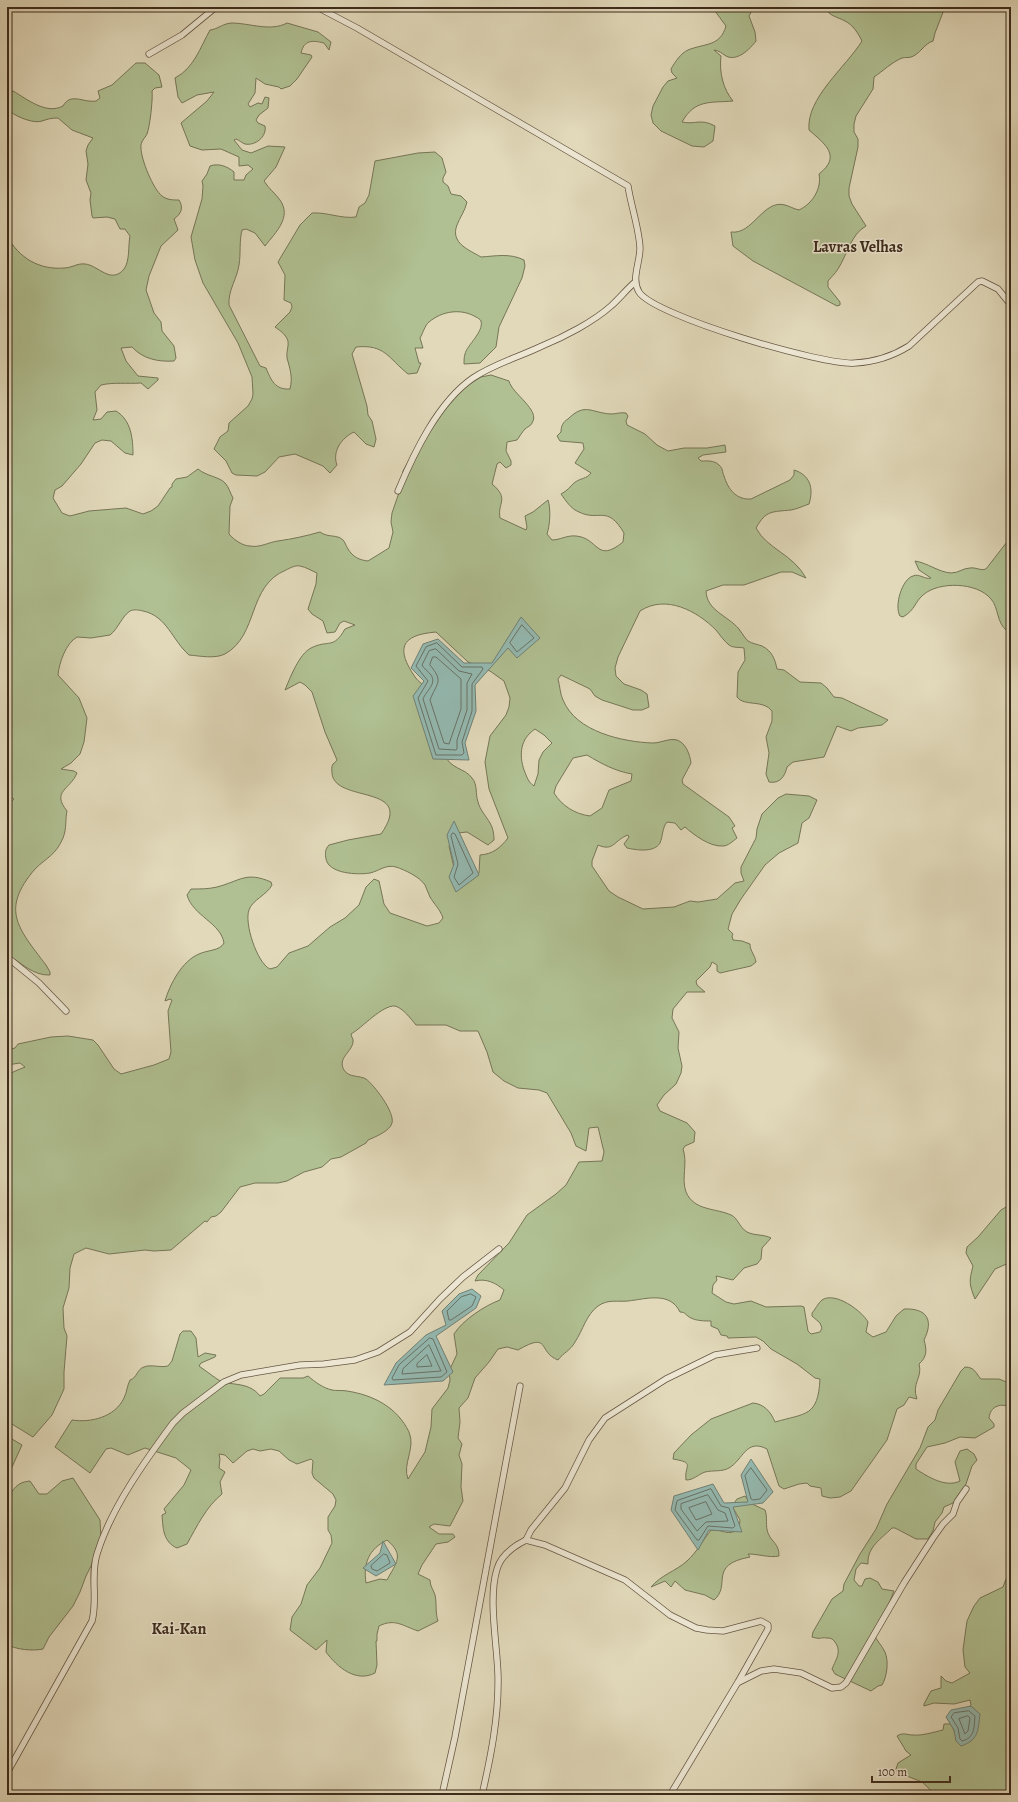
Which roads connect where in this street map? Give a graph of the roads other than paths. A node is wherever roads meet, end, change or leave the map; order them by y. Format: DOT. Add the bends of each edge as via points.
graph roads {
  1 [pos="216,7"];
  2 [pos="317,7"];
  3 [pos="149,54"];
  4 [pos="634,283"];
  5 [pos="1011,304"];
  6 [pos="398,491"];
  7 [pos="7,957"];
  8 [pos="66,1011"];
  9 [pos="499,1249"];
  10 [pos="757,1348"];
  11 [pos="520,1386"];
  12 [pos="966,1489"];
  13 [pos="526,1540"];
  14 [pos="738,1682"];
  15 [pos="7,1773"];
  16 [pos="442,1795"];
  17 [pos="482,1795"];
  18 [pos="670,1795"];
  1 -- 3 [label="street" via="182,35"];
  2 -- 4 [label="street" via="628,186 640,248"];
  4 -- 5 [label="street" via="647,301 679,315 770,348 854,364 883,358 909,346 978,282 982,281 998,289"];
  4 -- 6 [label="street" via="610,307 580,326 544,346 489,369 472,379 448,402 426,432"];
  7 -- 8 [label="street" via="39,983"];
  9 -- 15 [label="street" via="463,1277 410,1332 378,1352 355,1360 241,1374 224,1382 173,1422 128,1490 111,1521 97,1554 92,1621"];
  10 -- 13 [label="street" via="715,1355 666,1379 606,1418 588,1440 565,1488"];
  11 -- 16 [label="street"];
  12 -- 14 [label="street" via="953,1514 936,1533 908,1576 846,1683 841,1687 832,1688 800,1672 774,1669 761,1671"];
  13 -- 14 [label="street" via="625,1580 670,1615 696,1628 723,1631 758,1621 766,1622 768,1629"];
  13 -- 17 [label="street" via="507,1553 500,1562 493,1588 497,1704 494,1739"];
  14 -- 18 [label="street"];
}
